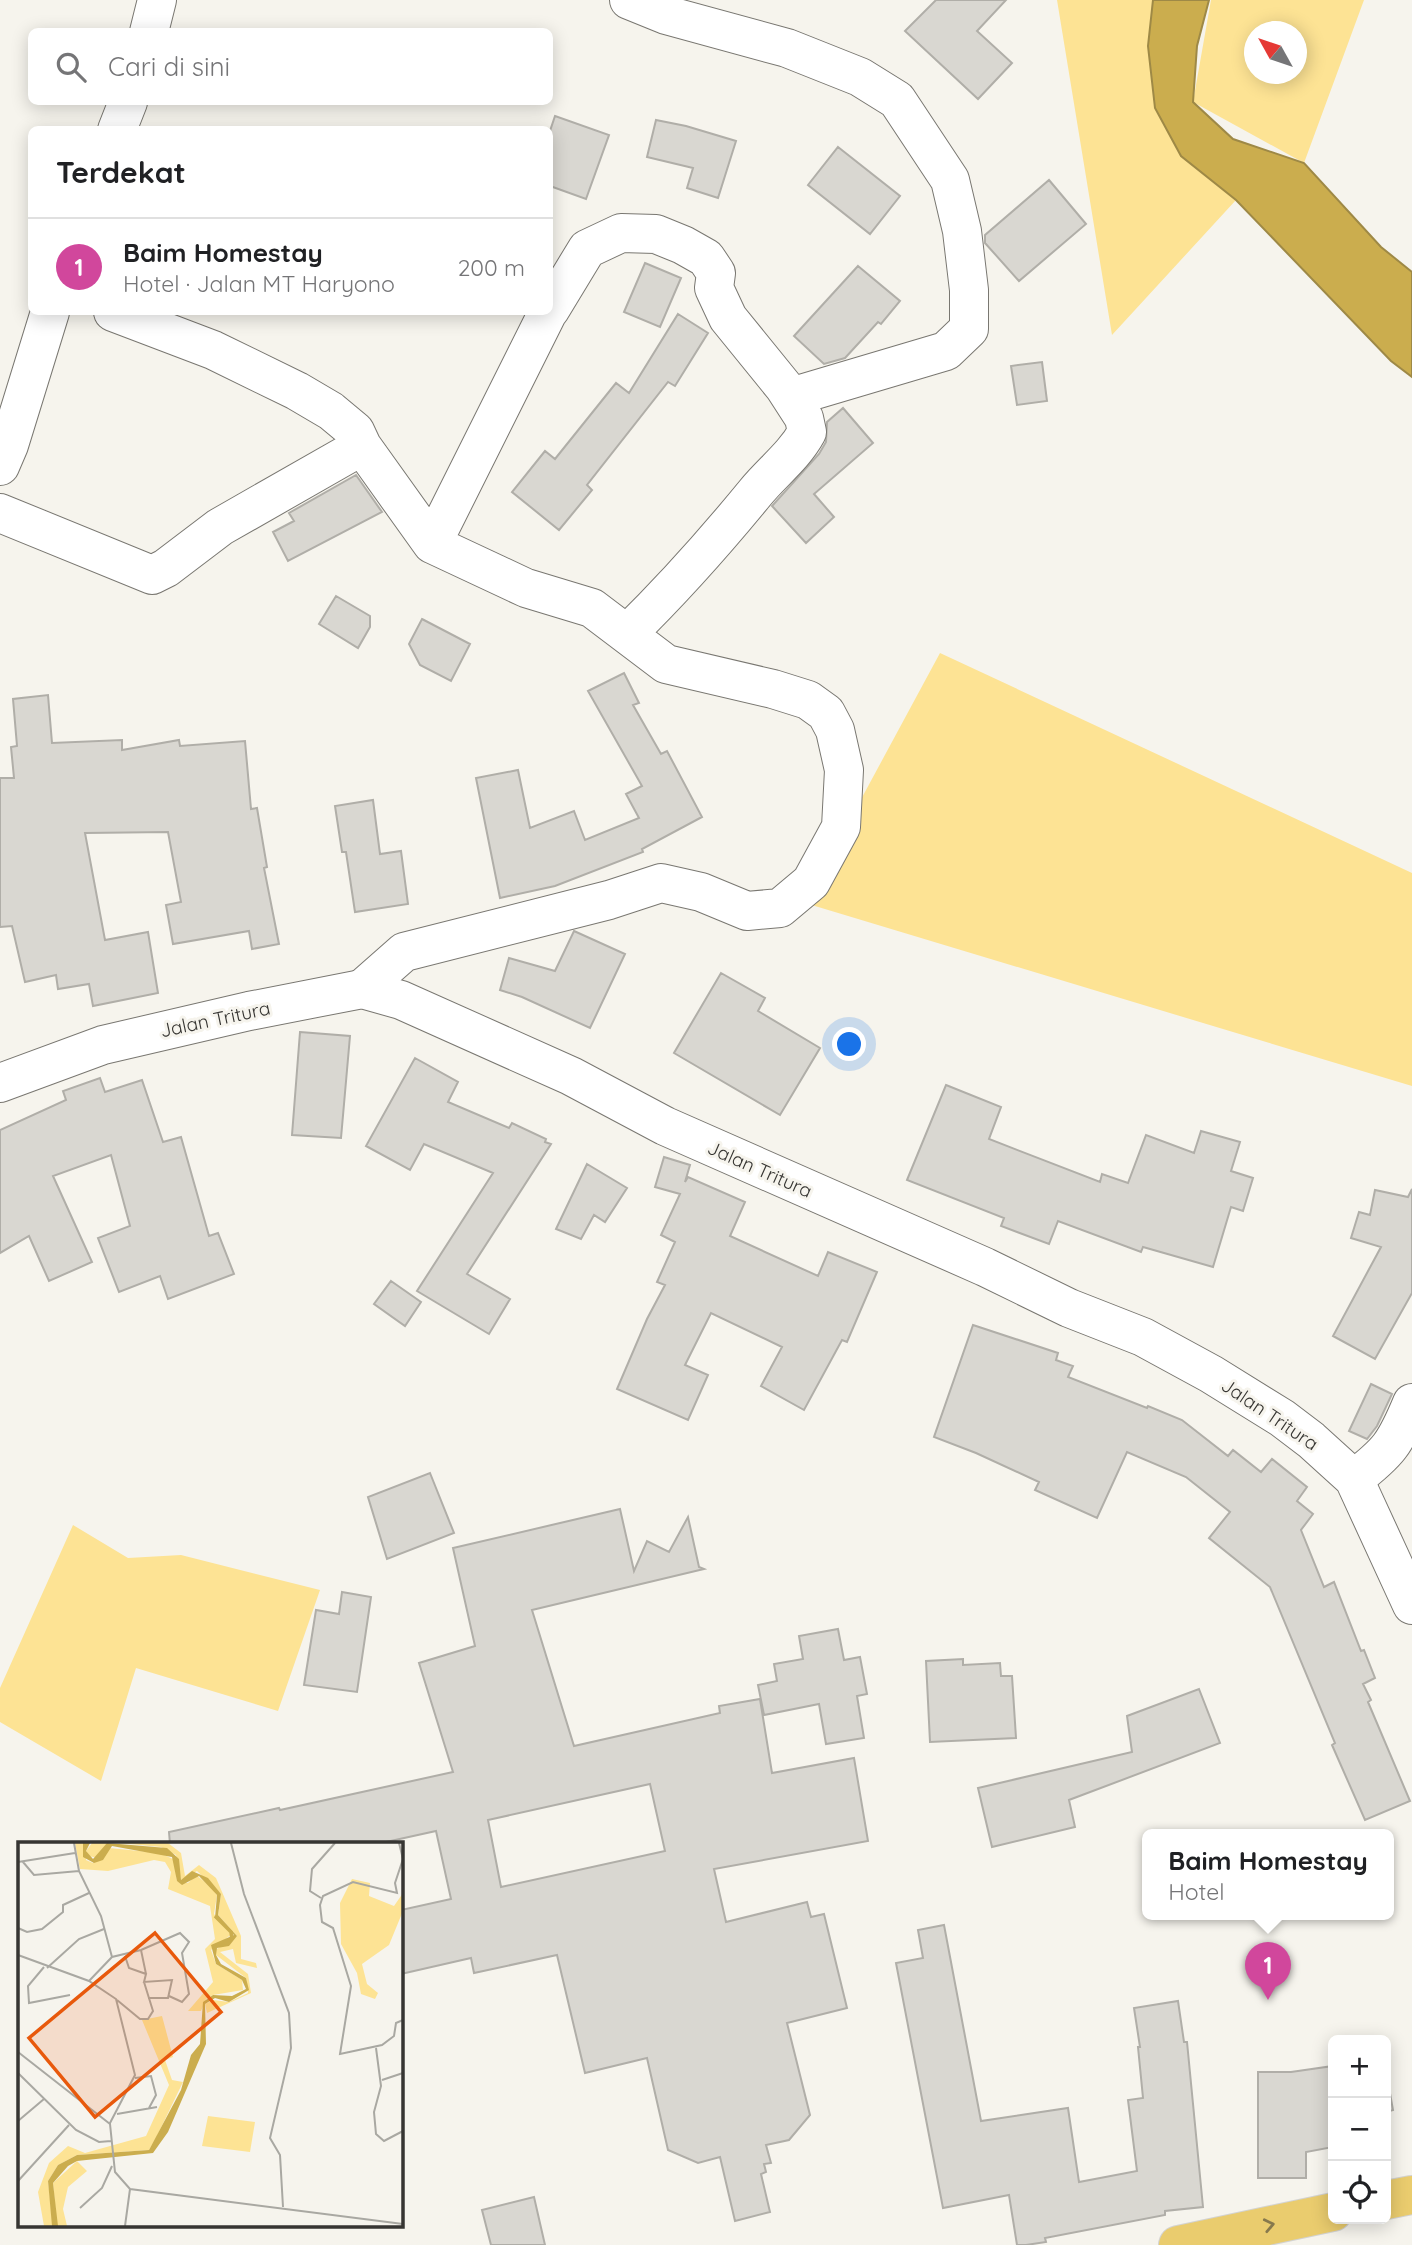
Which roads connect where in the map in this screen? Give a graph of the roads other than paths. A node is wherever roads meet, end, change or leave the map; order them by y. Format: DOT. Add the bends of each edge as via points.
graph roads {
  1 [pos="157,0"];
  2 [pos="629,0"];
  3 [pos="150,28"];
  4 [pos="127,105"];
  5 [pos="119,126"];
  6 [pos="553,304"];
  7 [pos="49,315"];
  8 [pos="122,315"];
  9 [pos="547,315"];
  10 [pos="791,397"];
  11 [pos="362,446"];
  12 [pos="0,466"];
  13 [pos="0,513"];
  14 [pos="432,544"];
  15 [pos="627,634"];
  16 [pos="362,989"];
  17 [pos="0,1083"];
  18 [pos="1412,1403"];
  19 [pos="1354,1479"];
  20 [pos="1412,1605"];
  21 [pos="1412,2195"];
  22 [pos="1391,2199"];
  23 [pos="1328,2212"];
  24 [pos="1178,2245"];
  1 -- 3 [label="street"];
  2 -- 10 [label="street" via="666,15 787,48 860,77 897,100 950,180 962,231 969,329 946,351"];
  4 -- 5 [label="street"];
  6 -- 10 [label="street" via="587,249 621,233 656,234 706,258 716,273 714,288 728,318"];
  7 -- 12 [label="street"];
  8 -- 11 [label="street" via="297,391 355,431"];
  9 -- 14 [label="street"];
  10 -- 15 [label="street" via="807,432 798,448"];
  11 -- 13 [label="street" via="220,527 152,575"];
  11 -- 14 [label="street"];
  14 -- 15 [label="street" via="526,588 593,608"];
  15 -- 16 [label="street" via="666,664 773,689 808,700 826,713 844,770 841,827 811,882 780,908 747,911 701,892 661,883 404,952"];
  16 -- 17 [label="street, Jalan Tritura" via="103,1045"];
  16 -- 19 [label="street, Jalan Tritura" via="442,1018 571,1076 665,1126 1143,1337 1282,1418"];
  18 -- 19 [label="street" via="1398,1437 1383,1457"];
  19 -- 20 [label="street, Jalan Tritura"];
  21 -- 22 [label="highway"];
  24 -- 23 [label="highway, one-way"];
}
